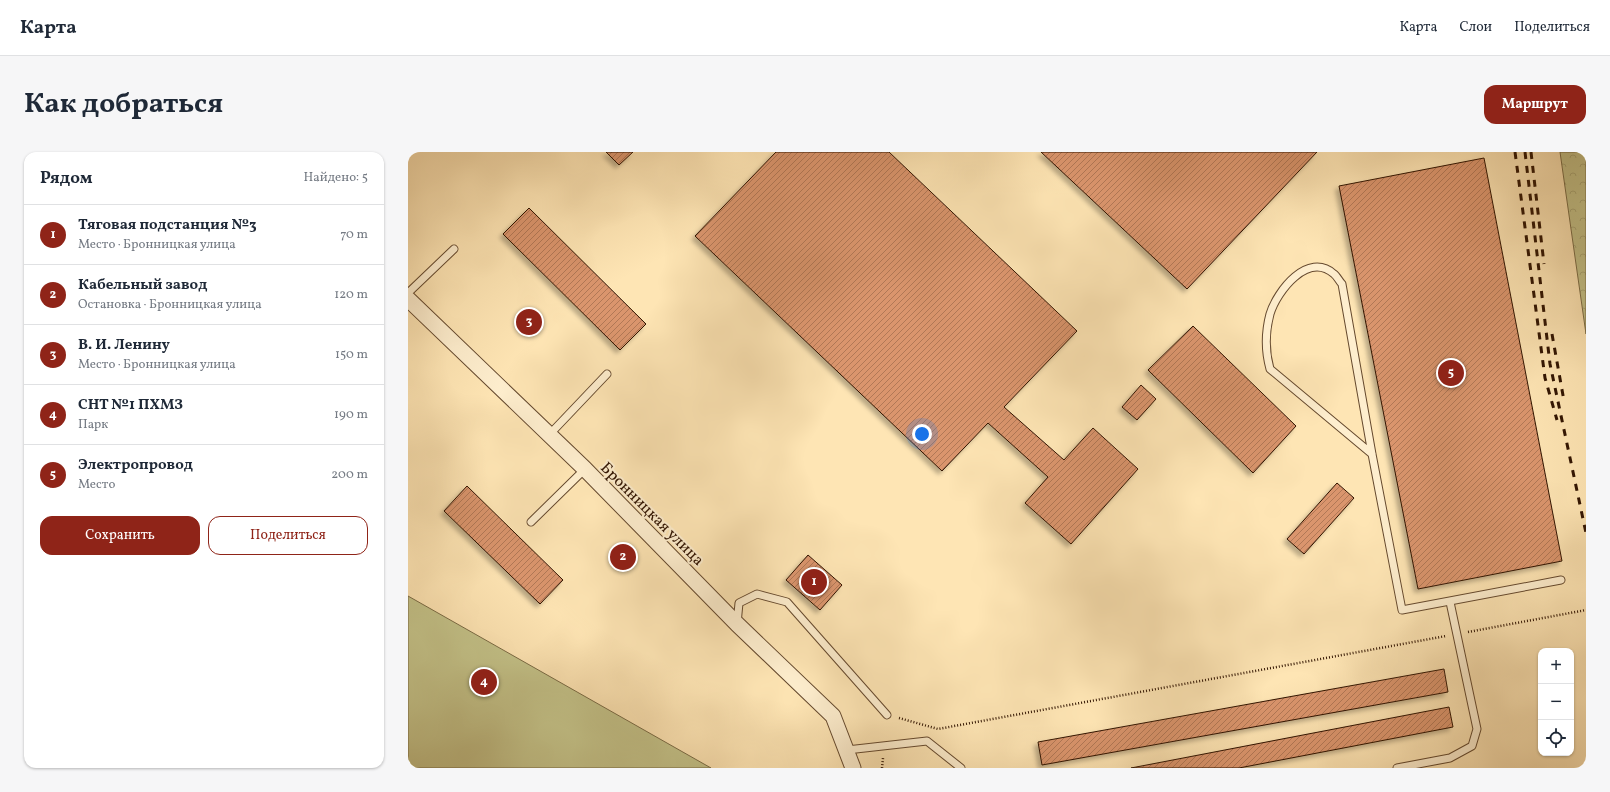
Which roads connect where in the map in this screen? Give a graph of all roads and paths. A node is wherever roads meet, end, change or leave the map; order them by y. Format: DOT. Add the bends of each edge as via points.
graph roads {
  1 [pos="454,249"];
  2 [pos="408,293"];
  3 [pos="408,299"];
  4 [pos="608,374"];
  5 [pos="549,435"];
  6 [pos="1372,454"];
  7 [pos="585,469"];
  8 [pos="531,522"];
  9 [pos="1561,580"];
  10 [pos="1450,602"];
  11 [pos="1586,610"];
  12 [pos="737,624"];
  13 [pos="1457,634"];
  14 [pos="888,715"];
  15 [pos="847,750"];
  16 [pos="851,768"];
  17 [pos="961,768"];
  18 [pos="1397,768"];
  1 -- 2 [label="lane"];
  3 -- 5 [label="street, Бронницкая улица"];
  4 -- 5 [label="lane"];
  5 -- 7 [label="street, Бронницкая улица"];
  6 -- 6 [label="lane" via="1342,284 1335,274 1326,268 1311,267 1288,281 1270,314 1266,353 1270,369"];
  6 -- 10 [label="lane" via="1402,610"];
  7 -- 8 [label="lane"];
  7 -- 12 [label="street, Бронницкая улица"];
  9 -- 10 [label="lane"];
  10 -- 13 [label="lane"];
  11 -- 13 [label="path"];
  12 -- 14 [label="lane" via="739,603 757,594 787,602"];
  12 -- 15 [label="street, Бронницкая улица" via="833,716"];
  13 -- 14 [label="path" via="938,729"];
  13 -- 18 [label="lane" via="1477,729 1472,746 1450,758"];
  15 -- 16 [label="street, Бронницкая улица"];
  15 -- 17 [label="lane" via="927,741"];
}
